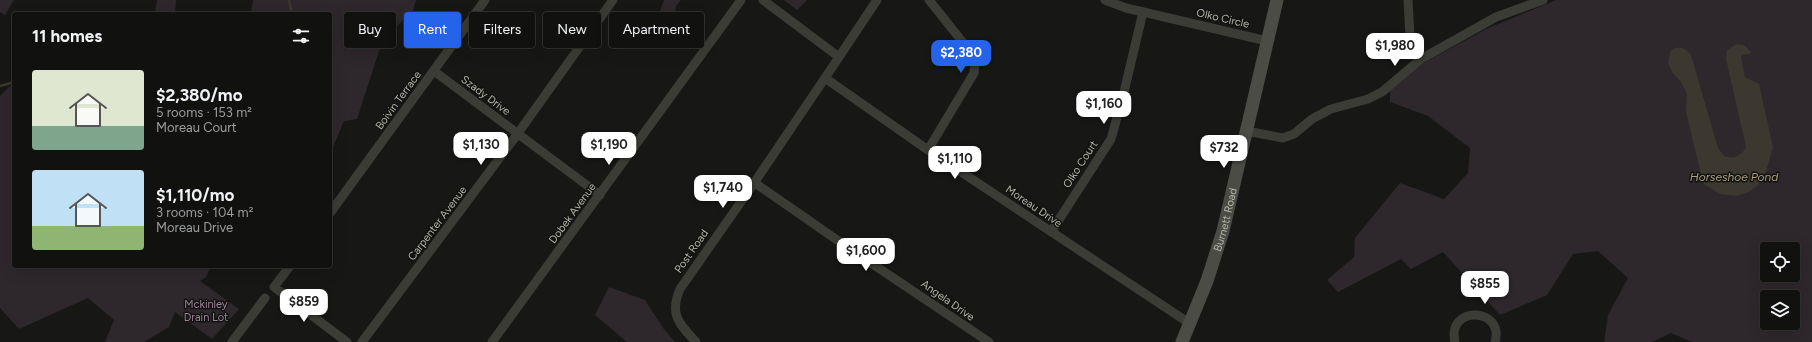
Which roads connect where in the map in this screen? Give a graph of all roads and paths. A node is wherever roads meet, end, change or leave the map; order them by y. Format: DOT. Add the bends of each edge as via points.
graph roads {
  1 [pos="485,0"];
  2 [pos="613,0"];
  3 [pos="741,0"];
  4 [pos="763,0"];
  5 [pos="877,0"];
  6 [pos="930,0"];
  7 [pos="1105,0"];
  8 [pos="1277,0"];
  9 [pos="1408,0"];
  10 [pos="1543,0"];
  11 [pos="1143,12"];
  12 [pos="1267,41"];
  13 [pos="839,58"];
  14 [pos="1421,58"];
  15 [pos="434,71"];
  16 [pos="825,78"];
  17 [pos="1246,131"];
  18 [pos="518,133"];
  19 [pos="928,150"];
  20 [pos="755,183"];
  21 [pos="600,195"];
  22 [pos="332,210"];
  23 [pos="1051,232"];
  24 [pos="288,268"];
  25 [pos="265,298"];
  26 [pos="1189,323"];
  27 [pos="975,338"];
  28 [pos="232,342"];
  29 [pos="347,342"];
  30 [pos="362,342"];
  31 [pos="492,342"];
  32 [pos="696,342"];
  33 [pos="990,342"];
  34 [pos="1182,342"];
  35 [pos="1455,342"];
  36 [pos="1495,342"];
  1 -- 15 [label="street, Boivin Terrace"];
  2 -- 18 [label="street, Carpenter Avenue"];
  3 -- 21 [label="street, Dobek Avenue"];
  4 -- 13 [label="street"];
  5 -- 13 [label="street"];
  6 -- 19 [label="street" via="975,61 974,73"];
  7 -- 11 [label="street, Olko Circle"];
  8 -- 12 [label="main road, Burnett Road"];
  9 -- 14 [label="street" via="1410,38"];
  10 -- 14 [label="street" via="1496,17"];
  11 -- 12 [label="street, Olko Circle"];
  11 -- 23 [label="street, Olko Court" via="1111,139"];
  12 -- 17 [label="main road, Burnett Road"];
  13 -- 16 [label="street"];
  14 -- 17 [label="street" via="1382,92 1368,99 1331,109 1312,119 1294,134 1283,138"];
  15 -- 18 [label="street, Szady Drive"];
  15 -- 22 [label="street, Boivin Terrace"];
  16 -- 19 [label="street, Moreau Drive"];
  16 -- 20 [label="street, Post Road"];
  17 -- 26 [label="main road, Burnett Road" via="1224,231"];
  18 -- 21 [label="street, Szady Drive"];
  18 -- 30 [label="street, Carpenter Avenue"];
  19 -- 23 [label="street, Moreau Drive"];
  20 -- 27 [label="street, Angela Drive"];
  20 -- 32 [label="street, Post Road" via="685,279 678,294 676,316 684,330"];
  21 -- 31 [label="street, Dobek Avenue"];
  23 -- 26 [label="street, Moreau Drive"];
  24 -- 29 [label="street" via="274,287"];
  25 -- 28 [label="street"];
  26 -- 34 [label="main road, Burnett Road"];
  27 -- 33 [label="street, Angela Drive"];
  35 -- 36 [label="street" via="1454,330 1458,324 1462,319 1475,314 1488,319 1494,325"];
}
